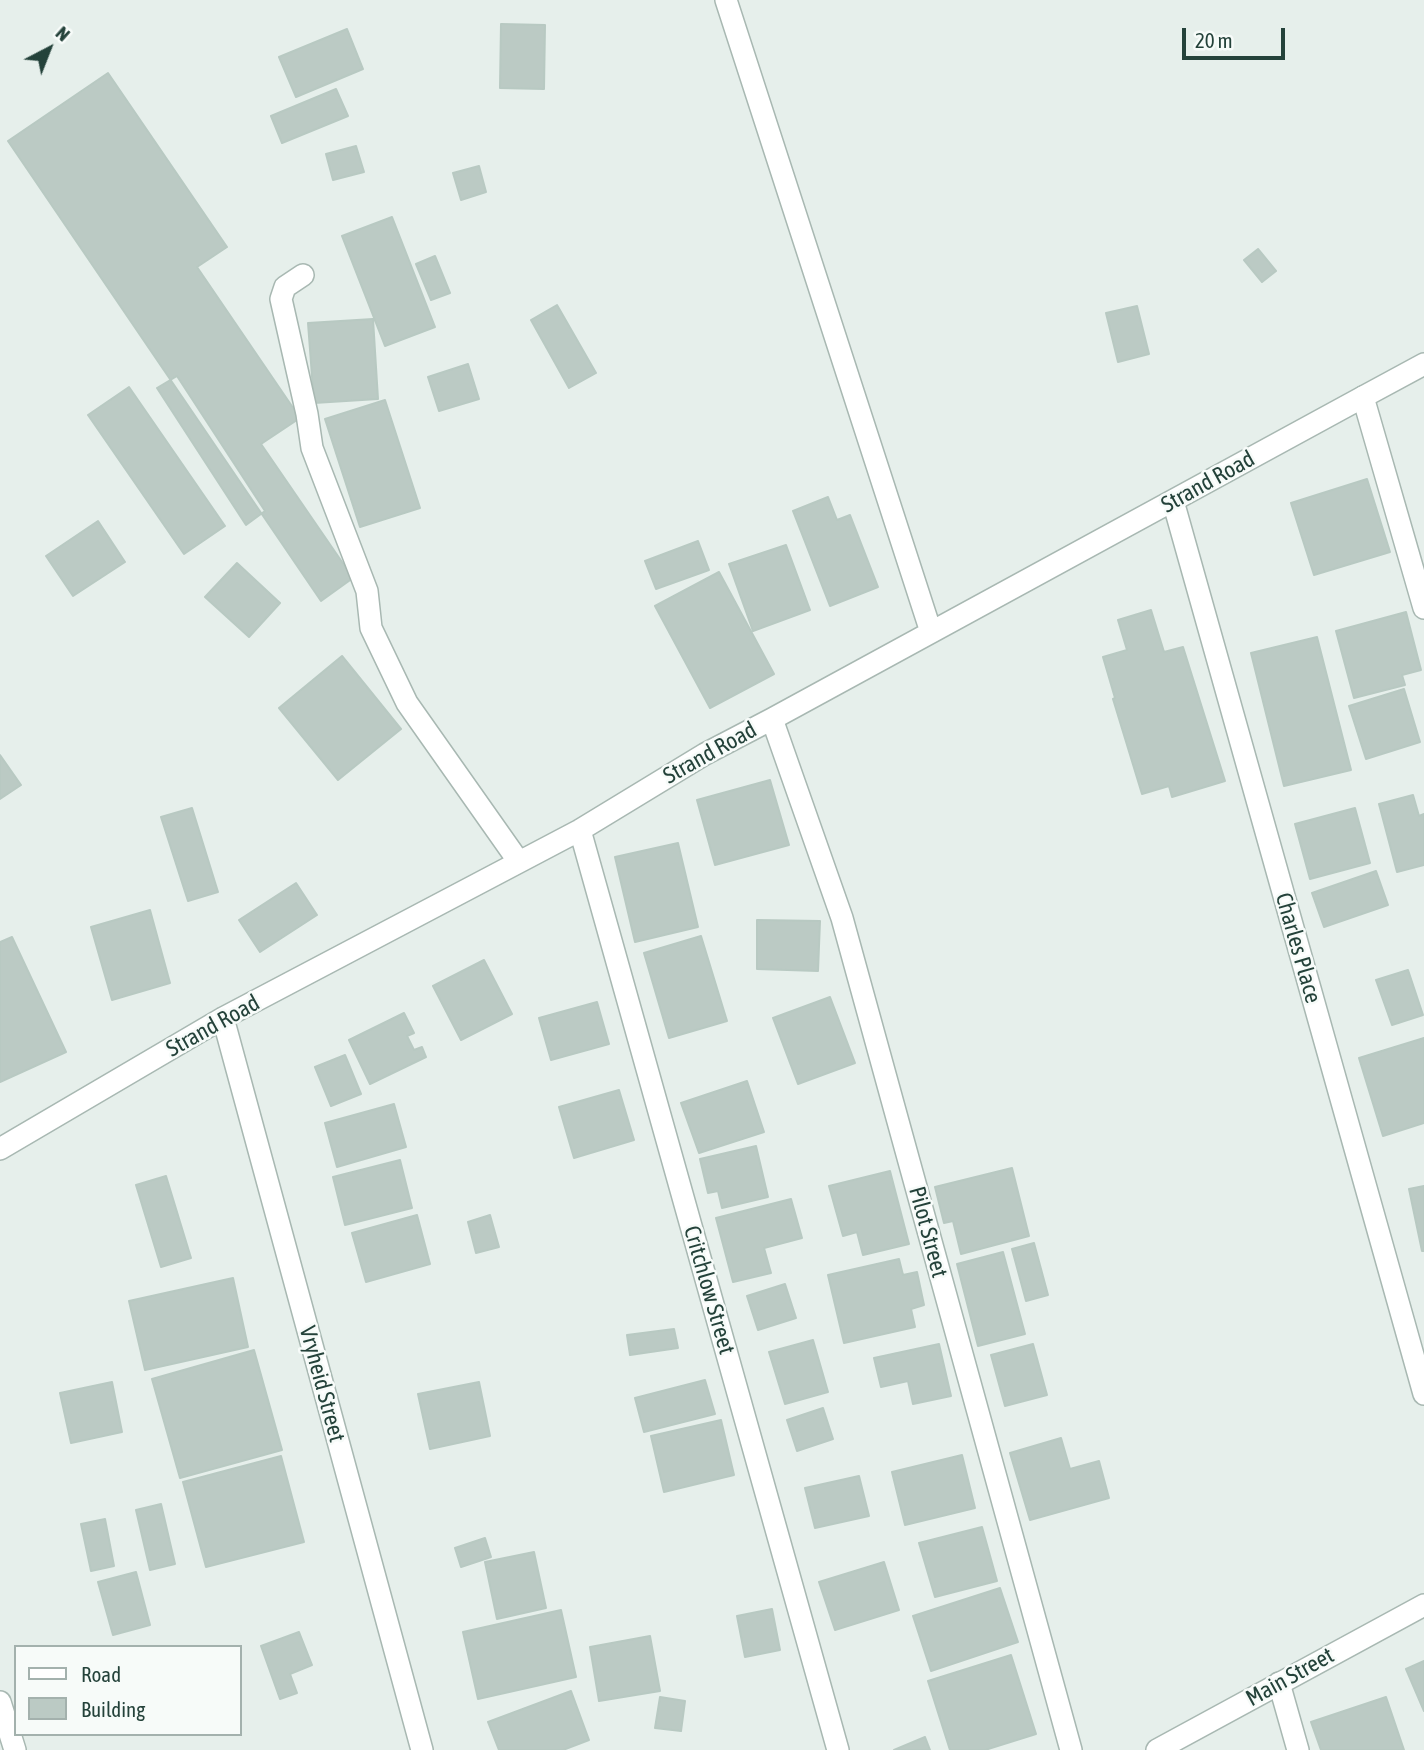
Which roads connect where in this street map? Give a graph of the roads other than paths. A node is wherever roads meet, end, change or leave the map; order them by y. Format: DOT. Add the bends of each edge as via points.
graph roads {
  1 [pos="726,0"];
  2 [pos="303,275"];
  3 [pos="1424,364"];
  4 [pos="1363,397"];
  5 [pos="1173,501"];
  6 [pos="1424,608"];
  7 [pos="931,632"];
  8 [pos="772,719"];
  9 [pos="580,830"];
  10 [pos="519,862"];
  11 [pos="223,1018"];
  12 [pos="0,1149"];
  13 [pos="1424,1394"];
  14 [pos="1424,1605"];
  15 [pos="1279,1683"];
  16 [pos="0,1702"];
  17 [pos="15,1750"];
  18 [pos="422,1750"];
  19 [pos="838,1750"];
  20 [pos="1071,1750"];
  21 [pos="1157,1750"];
  22 [pos="1298,1750"];
  1 -- 7 [label="street"];
  2 -- 10 [label="street" via="285,287 281,299 312,448 367,591 371,628 407,703"];
  3 -- 4 [label="street, Strand Road"];
  4 -- 5 [label="street, Strand Road"];
  4 -- 6 [label="street"];
  5 -- 7 [label="street, Strand Road"];
  5 -- 13 [label="street, Charles Place"];
  7 -- 8 [label="street, Strand Road"];
  8 -- 9 [label="street, Strand Road"];
  8 -- 20 [label="street, Pilot Street" via="842,918"];
  9 -- 10 [label="street, Strand Road"];
  9 -- 19 [label="street, Critchlow Street"];
  10 -- 11 [label="street, Strand Road"];
  11 -- 12 [label="street, Strand Road"];
  11 -- 18 [label="street, Vryheid Street"];
  14 -- 15 [label="street, Main Street"];
  15 -- 21 [label="street, Main Street"];
  15 -- 22 [label="street"];
  16 -- 17 [label="street"];
}
